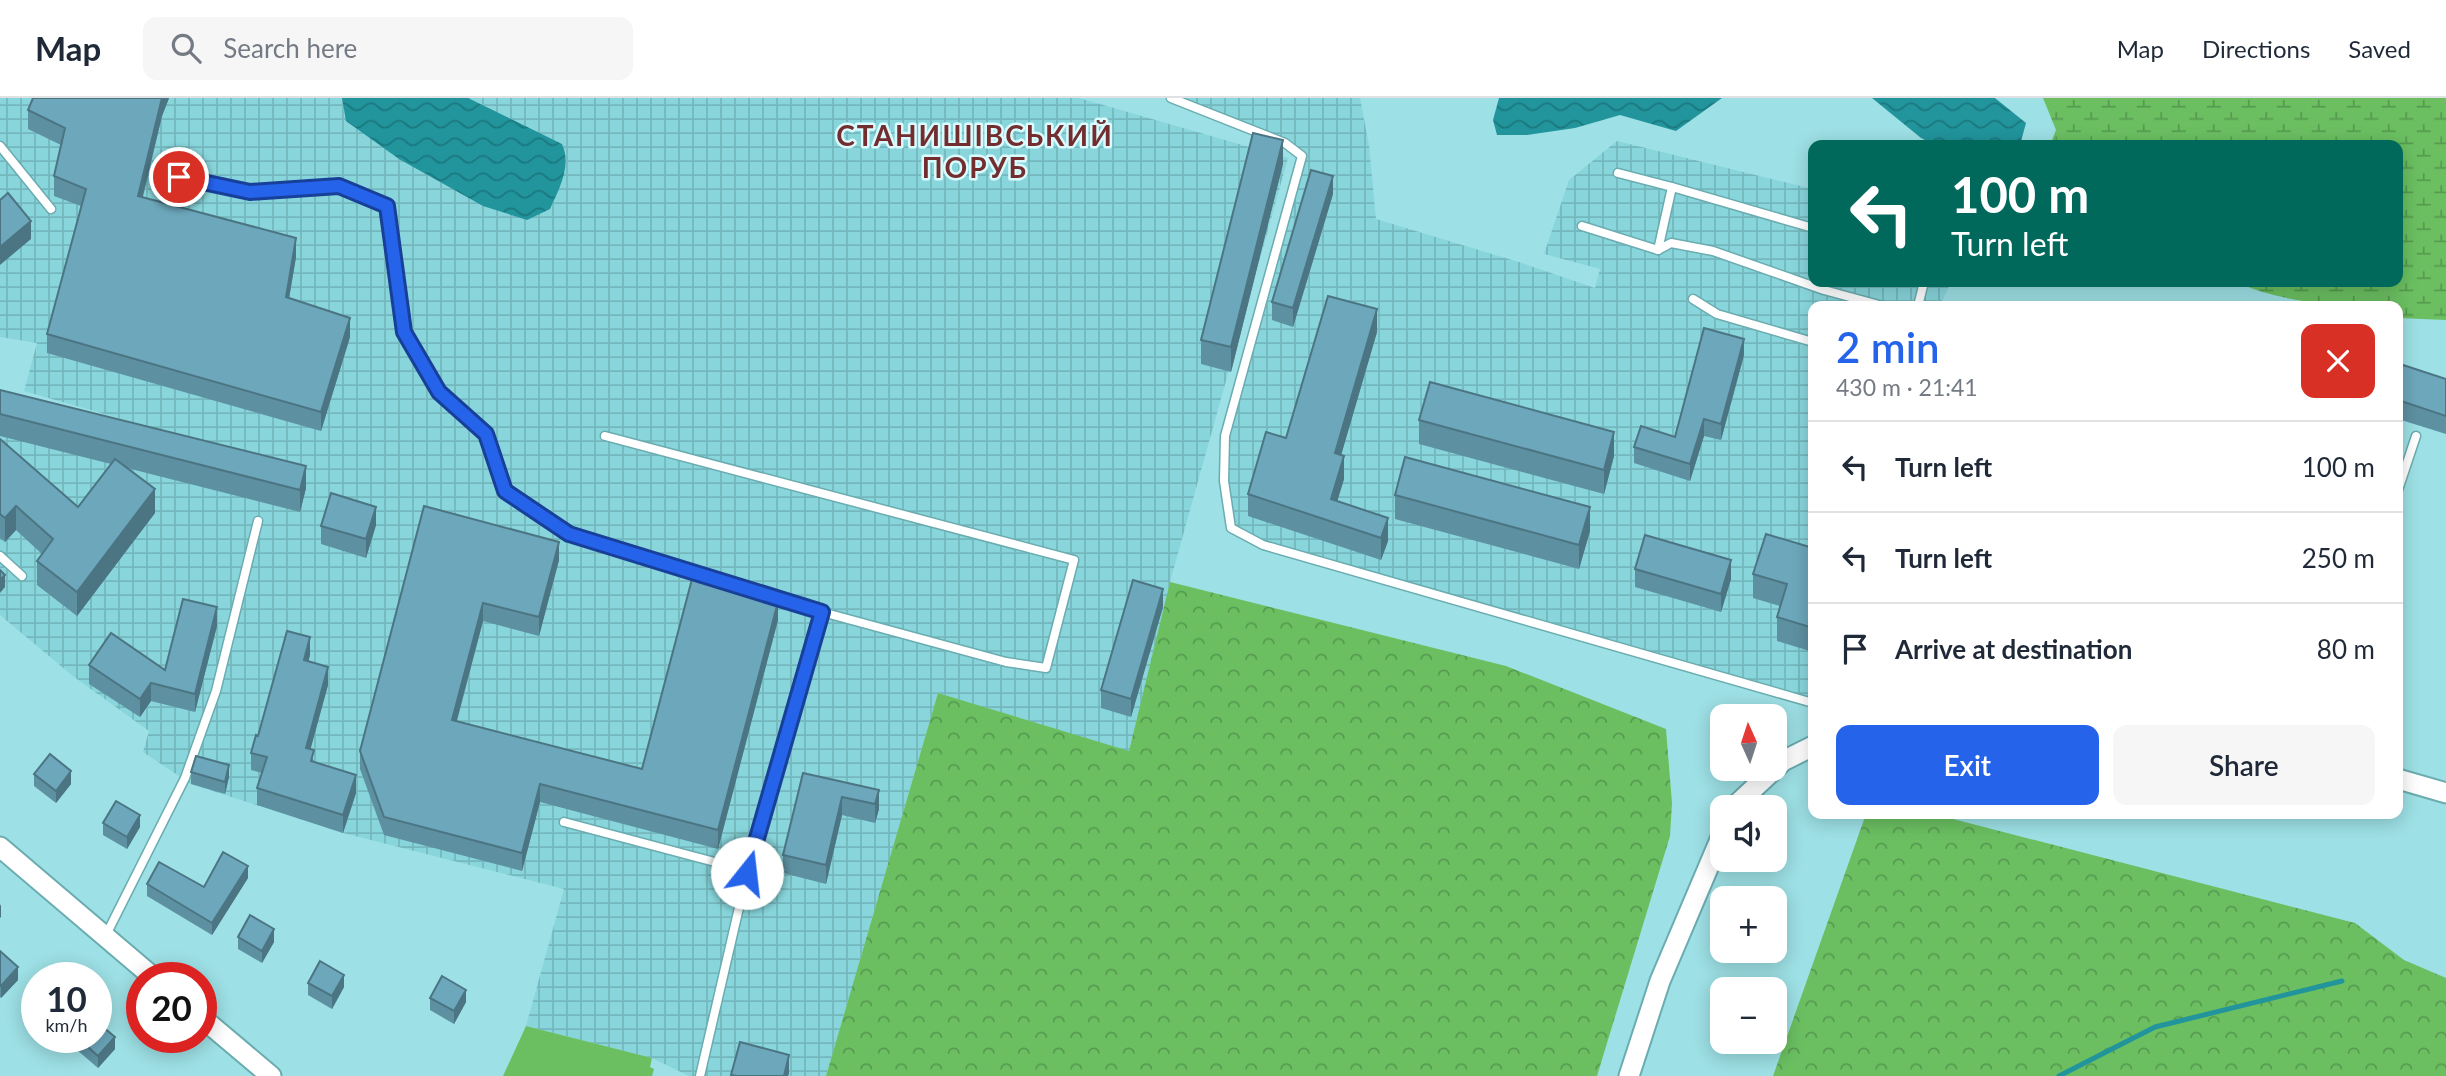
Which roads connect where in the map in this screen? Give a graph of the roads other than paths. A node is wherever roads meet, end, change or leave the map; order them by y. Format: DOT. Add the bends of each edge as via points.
graph roads {
  1 [pos="1171,98"];
  2 [pos="0,145"];
  3 [pos="1618,173"];
  4 [pos="179,177"];
  5 [pos="1672,187"];
  6 [pos="51,209"];
  7 [pos="1582,226"];
  8 [pos="1808,227"];
  9 [pos="1658,250"];
  10 [pos="1808,284"];
  11 [pos="1815,287"];
  12 [pos="1693,299"];
  13 [pos="1865,301"];
  14 [pos="1808,341"];
  15 [pos="605,436"];
  16 [pos="2416,436"];
  17 [pos="2403,475"];
  18 [pos="258,521"];
  19 [pos="0,556"];
  20 [pos="22,576"];
  21 [pos="822,612"];
  22 [pos="1808,702"];
  23 [pos="1808,748"];
  24 [pos="2403,780"];
  25 [pos="2446,793"];
  26 [pos="1747,795"];
  27 [pos="564,822"];
  28 [pos="0,847"];
  29 [pos="1710,863"];
  30 [pos="747,873"];
  31 [pos="105,937"];
  32 [pos="135,962"];
  33 [pos="217,1030"];
  34 [pos="271,1076"];
  35 [pos="700,1076"];
  36 [pos="1629,1076"];
  1 -- 22 [label="lane" via="1285,143 1302,156 1225,436 1224,481 1231,528 1263,545"];
  2 -- 6 [label="lane"];
  3 -- 5 [label="lane"];
  4 -- 21 [label="lane" via="250,192 339,186 387,206 404,332 439,392 486,434 505,491 569,534"];
  5 -- 8 [label="lane"];
  5 -- 9 [label="lane"];
  7 -- 9 [label="lane"];
  9 -- 10 [label="lane" via="1671,243 1713,251"];
  11 -- 13 [label="lane"];
  12 -- 14 [label="lane" via="1717,314"];
  15 -- 21 [label="lane" via="1074,560 1046,668 1006,662"];
  16 -- 17 [label="lane"];
  18 -- 31 [label="lane" via="216,691 185,778"];
  19 -- 20 [label="lane"];
  21 -- 30 [label="lane"];
  23 -- 26 [label="street" via="1783,761"];
  24 -- 25 [label="street"];
  27 -- 30 [label="lane"];
  28 -- 31 [label="street"];
  29 -- 36 [label="street" via="1660,981"];
  30 -- 35 [label="lane"];
  31 -- 32 [label="street"];
  33 -- 34 [label="street"];
}
